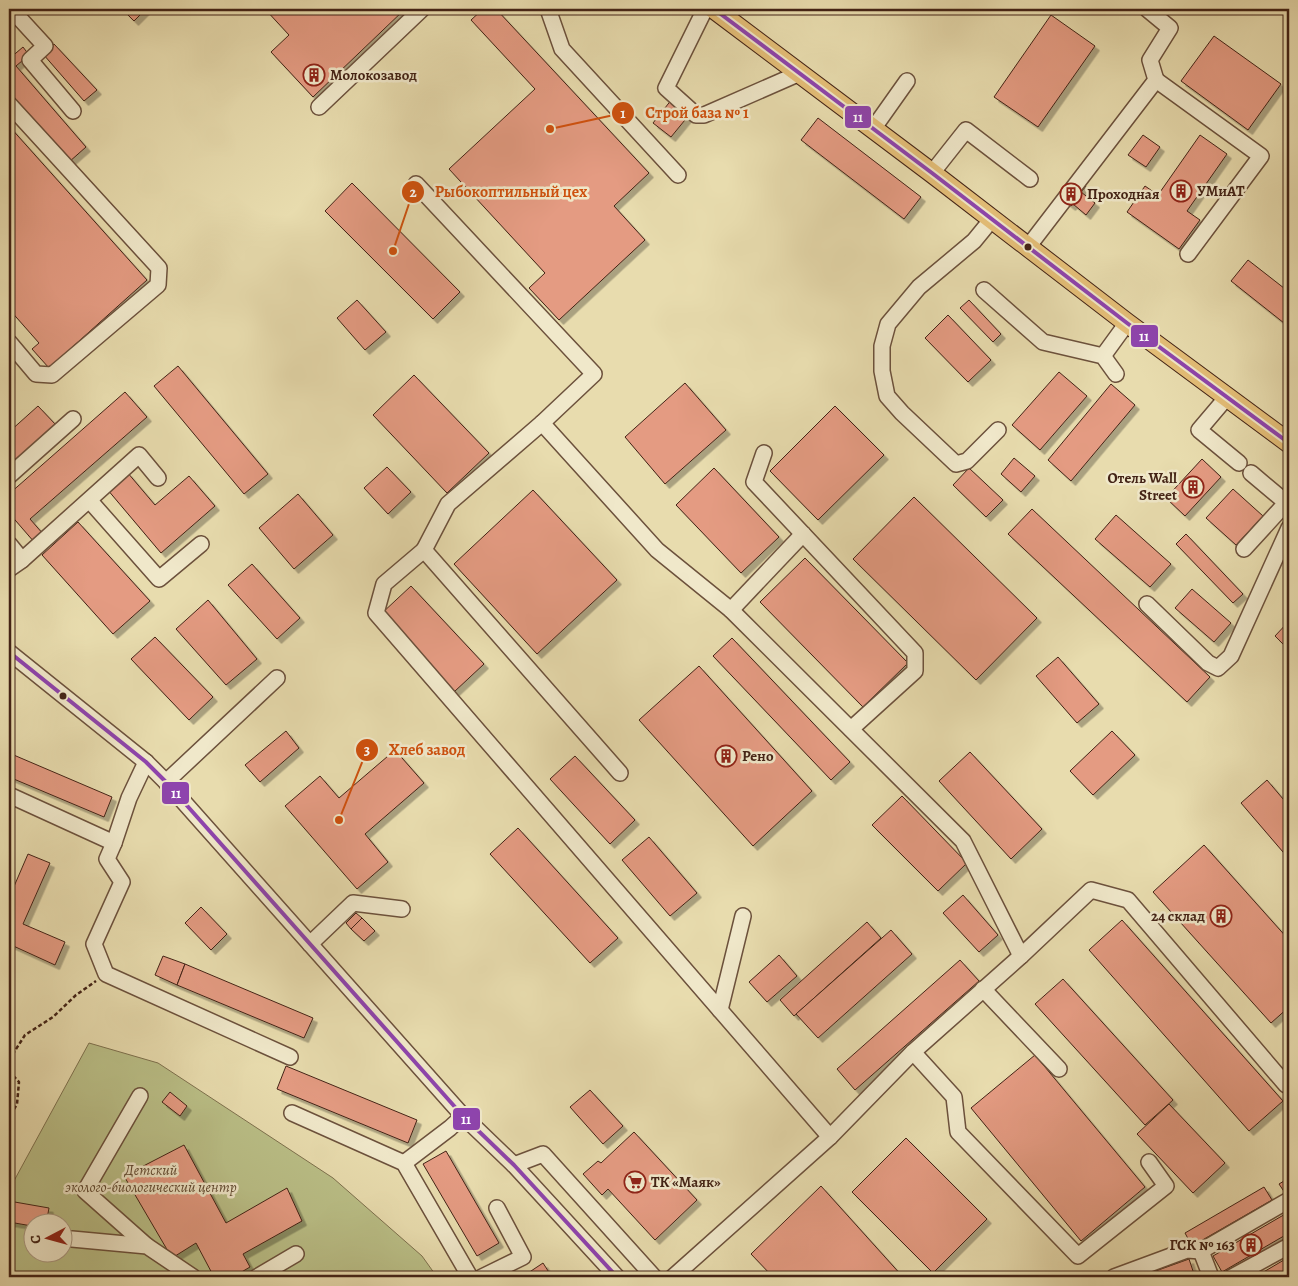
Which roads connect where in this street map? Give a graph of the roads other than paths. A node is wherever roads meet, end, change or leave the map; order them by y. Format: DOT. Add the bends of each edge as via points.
graph roads {
  1 [pos="11,9"];
  2 [pos="422,9"];
  3 [pos="548,9"];
  4 [pos="705,9"];
  5 [pos="714,9"];
  6 [pos="1147,9"];
  7 [pos="800,73"];
  8 [pos="1156,80"];
  9 [pos="907,81"];
  10 [pos="9,104"];
  11 [pos="319,107"];
  12 [pos="73,111"];
  13 [pos="873,129"];
  14 [pos="932,174"];
  15 [pos="678,175"];
  16 [pos="1030,179"];
  17 [pos="416,184"];
  18 [pos="992,219"];
  19 [pos="1028,247"];
  20 [pos="1188,254"];
  21 [pos="984,290"];
  22 [pos="1127,323"];
  23 [pos="9,342"];
  24 [pos="1102,356"];
  25 [pos="1116,374"];
  26 [pos="1227,397"];
  27 [pos="73,419"];
  28 [pos="542,423"];
  29 [pos="998,430"];
  30 [pos="1289,443"];
  31 [pos="764,452"];
  32 [pos="9,476"];
  33 [pos="158,478"];
  34 [pos="90,501"];
  35 [pos="1288,504"];
  36 [pos="1289,528"];
  37 [pos="803,534"];
  38 [pos="9,544"];
  39 [pos="201,544"];
  40 [pos="1244,549"];
  41 [pos="424,550"];
  42 [pos="22,560"];
  43 [pos="9,569"];
  44 [pos="1147,604"];
  45 [pos="731,610"];
  46 [pos="9,652"];
  47 [pos="277,678"];
  48 [pos="851,729"];
  49 [pos="146,762"];
  50 [pos="620,773"];
  51 [pos="166,782"];
  52 [pos="9,795"];
  53 [pos="114,843"];
  54 [pos="402,909"];
  55 [pos="743,916"];
  56 [pos="310,944"];
  57 [pos="1022,956"];
  58 [pos="983,989"];
  59 [pos="720,1010"];
  60 [pos="913,1052"];
  61 [pos="290,1057"];
  62 [pos="1059,1069"];
  63 [pos="1289,1086"];
  64 [pos="140,1096"];
  65 [pos="292,1113"];
  66 [pos="463,1116"];
  67 [pos="830,1137"];
  68 [pos="1149,1162"];
  69 [pos="404,1163"];
  70 [pos="514,1165"];
  71 [pos="1289,1200"];
  72 [pos="497,1208"];
  73 [pos="72,1239"];
  74 [pos="146,1246"];
  75 [pos="1289,1246"];
  76 [pos="1201,1251"];
  77 [pos="296,1254"];
  78 [pos="193,1277"];
  79 [pos="257,1277"];
  80 [pos="470,1277"];
  81 [pos="482,1277"];
  82 [pos="617,1277"];
  83 [pos="654,1277"];
  84 [pos="672,1277"];
  85 [pos="1114,1277"];
  86 [pos="1211,1277"];
  87 [pos="1232,1277"];
  1 -- 12 [label="street" via="45,46 30,60"];
  2 -- 11 [label="street"];
  3 -- 15 [label="street" via="562,49"];
  4 -- 7 [label="street" via="666,88 696,115 704,115"];
  5 -- 7 [label="main road"];
  6 -- 8 [label="street" via="1170,28 1150,60"];
  7 -- 13 [label="main road"];
  8 -- 19 [label="street"];
  8 -- 20 [label="street" via="1261,156"];
  9 -- 13 [label="street"];
  10 -- 23 [label="street" via="159,268 158,285 52,375 36,374"];
  13 -- 14 [label="main road"];
  14 -- 16 [label="street" via="966,130"];
  14 -- 18 [label="main road"];
  17 -- 28 [label="street" via="594,374"];
  18 -- 19 [label="main road"];
  18 -- 29 [label="street" via="974,241 919,287 888,324 882,346 882,371 887,396 956,464 967,461"];
  19 -- 22 [label="main road"];
  21 -- 24 [label="street" via="1043,342"];
  22 -- 24 [label="street"];
  22 -- 26 [label="main road"];
  24 -- 25 [label="street"];
  26 -- 30 [label="main road"];
  26 -- 35 [label="street" via="1199,430"];
  27 -- 32 [label="street"];
  28 -- 41 [label="street" via="448,504"];
  28 -- 45 [label="street" via="657,550"];
  31 -- 37 [label="street" via="754,482"];
  33 -- 34 [label="street" via="139,455"];
  34 -- 39 [label="street" via="159,579"];
  34 -- 42 [label="street"];
  35 -- 40 [label="street"];
  36 -- 44 [label="street" via="1231,656 1218,668 1208,663"];
  37 -- 45 [label="street"];
  37 -- 48 [label="street" via="915,653 915,671"];
  38 -- 42 [label="street"];
  41 -- 50 [label="street"];
  41 -- 59 [label="street" via="384,584 376,613"];
  42 -- 43 [label="street"];
  45 -- 48 [label="street"];
  46 -- 49 [label="street"];
  47 -- 51 [label="street"];
  48 -- 57 [label="street" via="964,841"];
  49 -- 51 [label="street"];
  49 -- 53 [label="street" via="129,798"];
  51 -- 56 [label="street"];
  52 -- 53 [label="street"];
  53 -- 61 [label="street" via="107,859 122,882 94,944 106,974"];
  54 -- 56 [label="street" via="353,903"];
  55 -- 59 [label="street"];
  56 -- 66 [label="street"];
  57 -- 58 [label="street"];
  57 -- 63 [label="street" via="1091,890 1128,900"];
  58 -- 60 [label="street"];
  58 -- 62 [label="street"];
  59 -- 67 [label="street"];
  60 -- 67 [label="street"];
  60 -- 68 [label="street" via="954,1097 958,1132 1078,1256 1166,1186"];
  64 -- 74 [label="street" via="85,1191"];
  65 -- 69 [label="street"];
  66 -- 69 [label="street"];
  66 -- 70 [label="street"];
  67 -- 84 [label="street"];
  69 -- 80 [label="street"];
  70 -- 82 [label="street"];
  70 -- 83 [label="street" via="543,1154"];
  71 -- 76 [label="street"];
  72 -- 81 [label="street" via="523,1257"];
  73 -- 74 [label="street"];
  74 -- 78 [label="street"];
  75 -- 87 [label="street"];
  76 -- 85 [label="street" via="1187,1250"];
  76 -- 86 [label="street"];
  77 -- 79 [label="street"];
}
